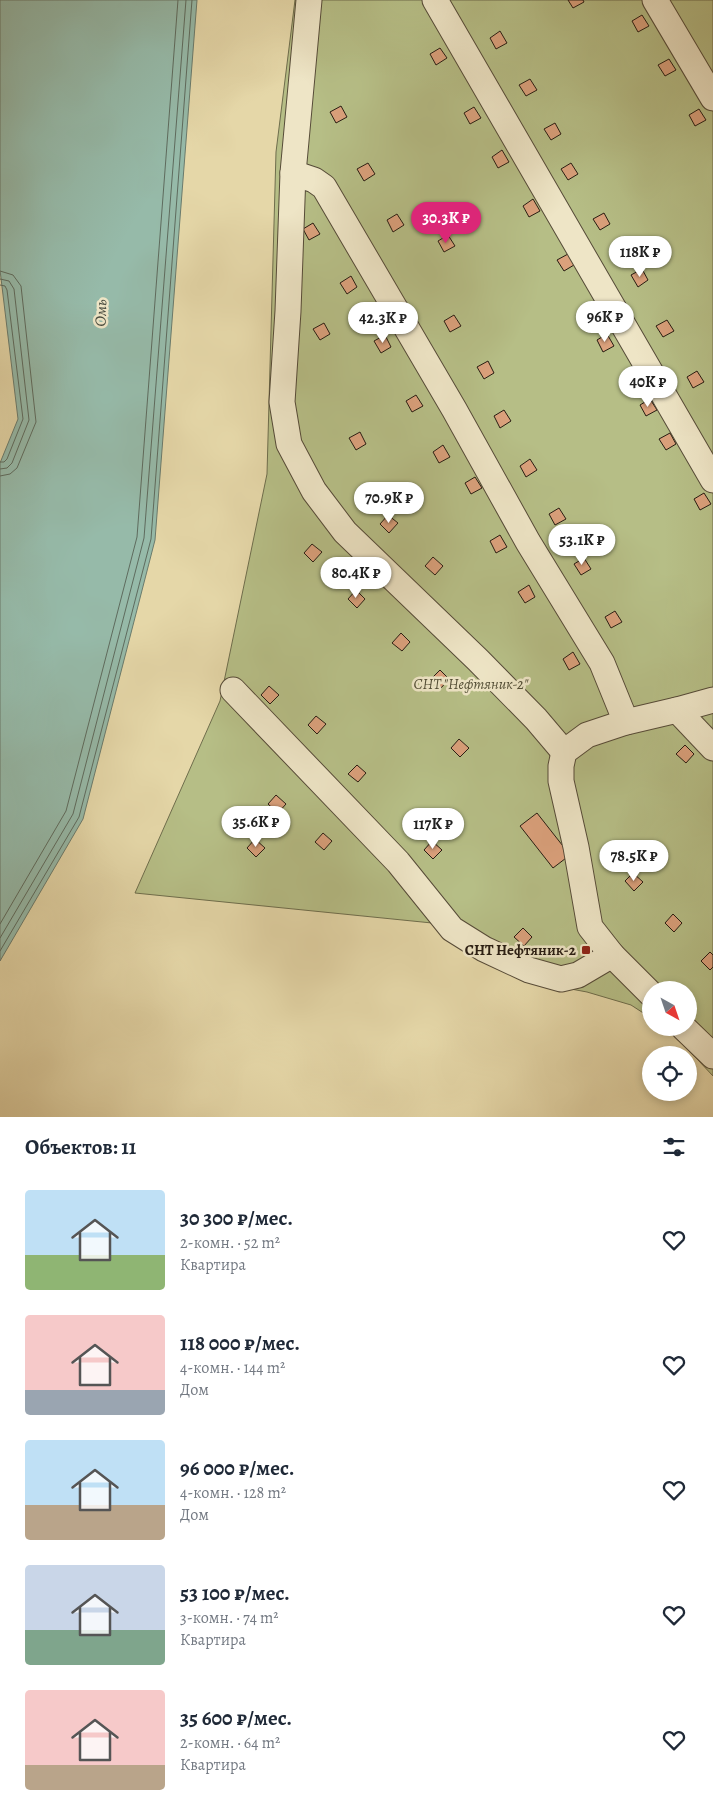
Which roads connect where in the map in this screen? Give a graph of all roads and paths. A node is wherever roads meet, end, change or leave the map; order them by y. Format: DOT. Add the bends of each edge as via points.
graph roads {
  1 [pos="309,0"];
  2 [pos="435,0"];
  3 [pos="655,0"];
  4 [pos="713,98"];
  5 [pos="293,173"];
  6 [pos="713,480"];
  7 [pos="233,690"];
  8 [pos="713,700"];
  9 [pos="677,710"];
  10 [pos="626,722"];
  11 [pos="713,748"];
  12 [pos="564,752"];
  13 [pos="612,955"];
  14 [pos="642,985"];
  15 [pos="692,1036"];
  16 [pos="713,1056"];
  1 -- 5 [label="street"];
  2 -- 6 [label="street"];
  3 -- 4 [label="street"];
  5 -- 10 [label="street" via="324,187 454,408 528,542 602,663"];
  5 -- 12 [label="street" via="282,402 289,444 314,492 345,532 478,660"];
  7 -- 13 [label="street" via="398,862 452,929 491,953 529,970 561,979 578,975"];
  8 -- 9 [label="street"];
  9 -- 10 [label="street"];
  9 -- 11 [label="street"];
  10 -- 12 [label="street" via="587,735"];
  12 -- 13 [label="street" via="560,766 561,781 590,927"];
  13 -- 14 [label="street"];
  15 -- 16 [label="street"];
}
